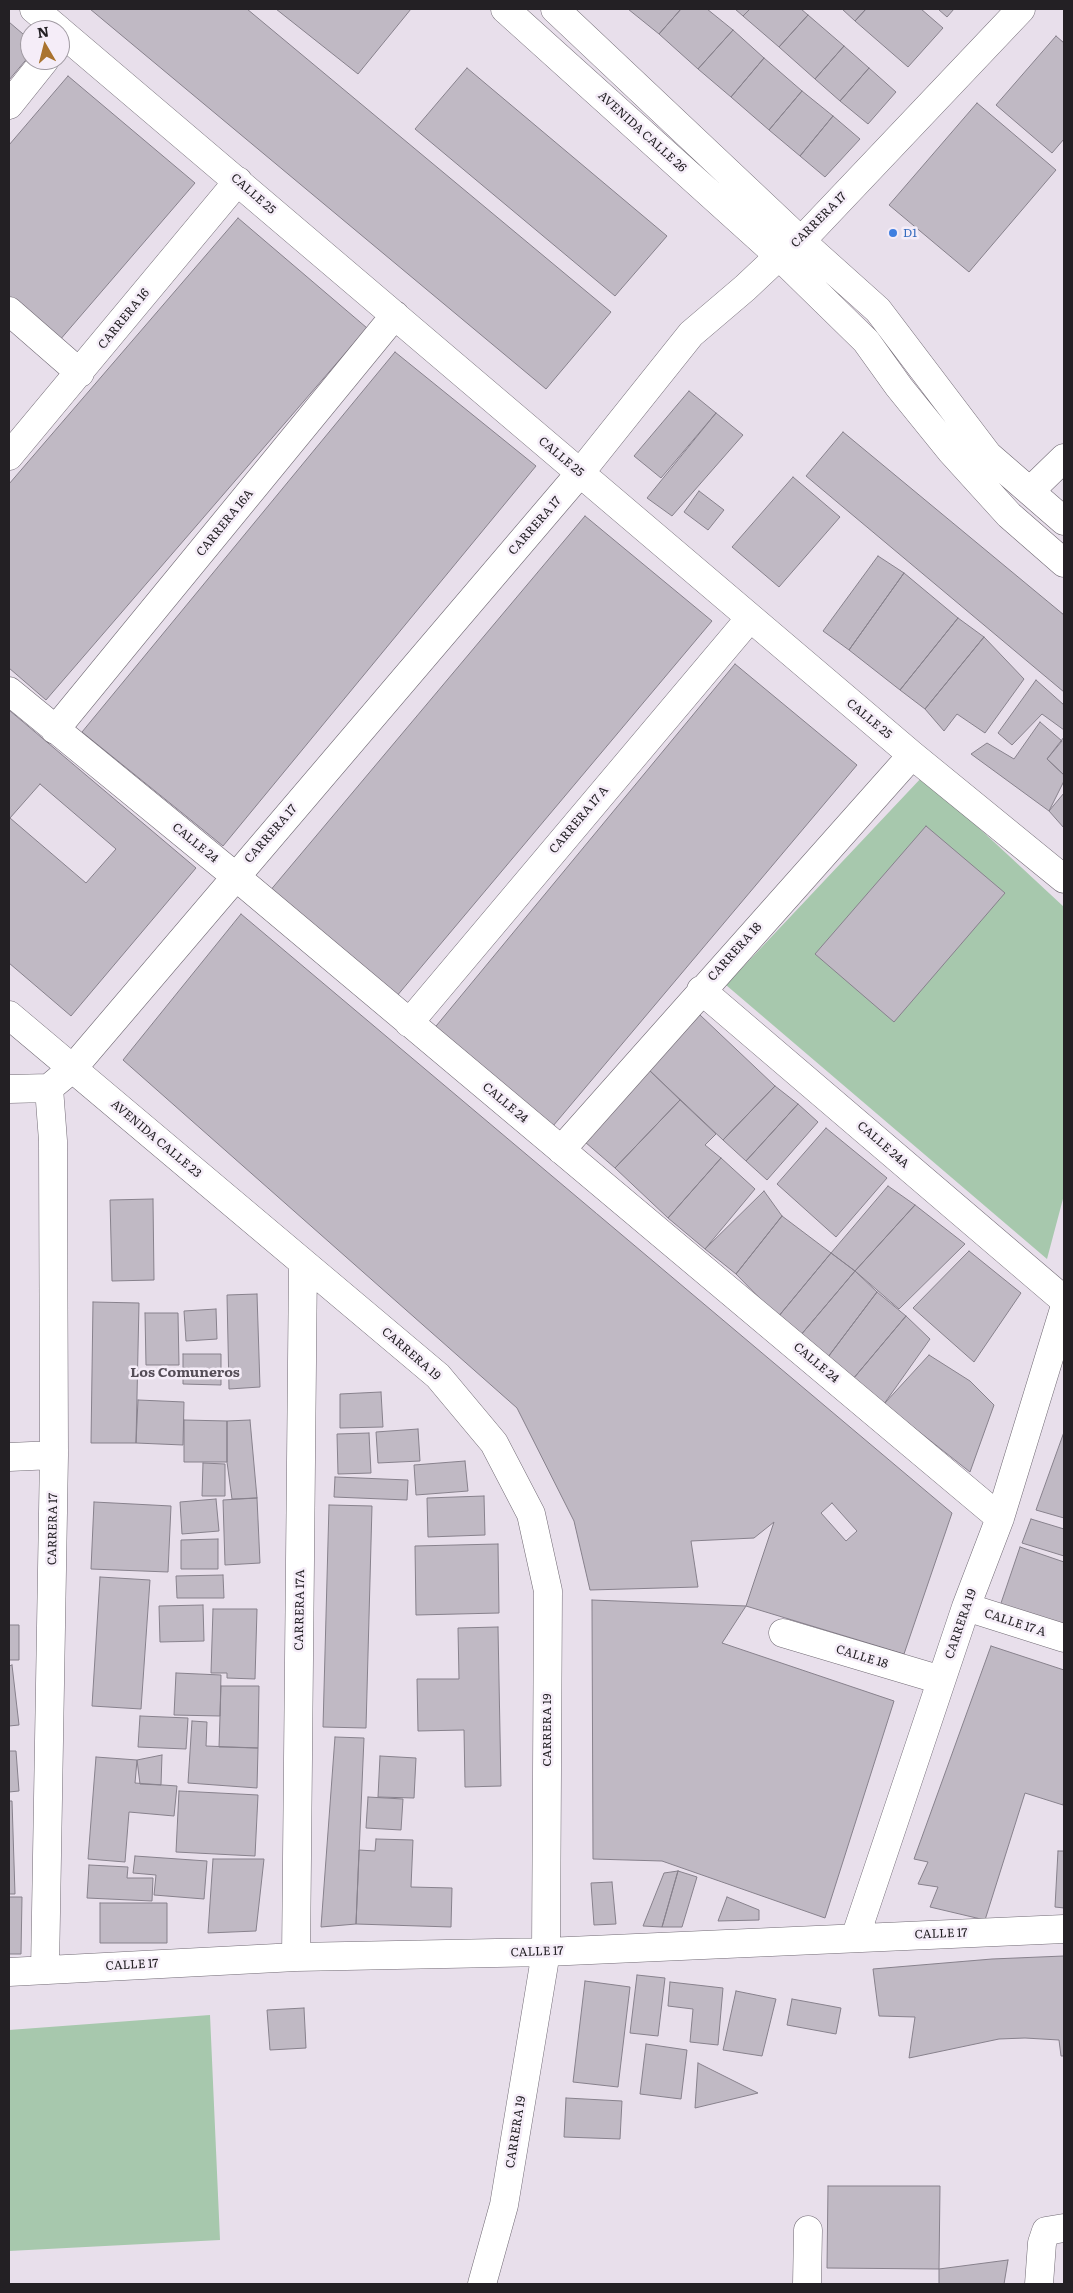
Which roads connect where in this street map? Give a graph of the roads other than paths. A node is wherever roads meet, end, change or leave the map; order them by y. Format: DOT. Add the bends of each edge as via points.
graph roads {
  1 [pos="34,9"];
  2 [pos="505,9"];
  3 [pos="554,9"];
  4 [pos="1021,9"];
  5 [pos="46,20"];
  6 [pos="70,41"];
  7 [pos="37,70"];
  8 [pos="9,105"];
  9 [pos="238,181"];
  10 [pos="801,241"];
  11 [pos="779,256"];
  12 [pos="9,311"];
  13 [pos="395,316"];
  14 [pos="80,373"];
  15 [pos="9,456"];
  16 [pos="1064,458"];
  17 [pos="580,473"];
  18 [pos="1030,491"];
  19 [pos="1064,521"];
  20 [pos="1064,563"];
  21 [pos="750,618"];
  22 [pos="9,691"];
  23 [pos="55,730"];
  24 [pos="912,755"];
  25 [pos="235,876"];
  26 [pos="1064,879"];
  27 [pos="701,990"];
  28 [pos="9,1015"];
  29 [pos="409,1023"];
  30 [pos="73,1068"];
  31 [pos="49,1088"];
  32 [pos="9,1089"];
  33 [pos="561,1150"];
  34 [pos="303,1263"];
  35 [pos="1064,1300"];
  36 [pos="1064,1309"];
  37 [pos="54,1455"];
  38 [pos="9,1456"];
  39 [pos="1000,1518"];
  40 [pos="966,1607"];
  41 [pos="783,1633"];
  42 [pos="1064,1638"];
  43 [pos="941,1680"];
  44 [pos="1064,1929"];
  45 [pos="855,1938"];
  46 [pos="546,1952"];
  47 [pos="296,1957"];
  48 [pos="45,1970"];
  49 [pos="9,1972"];
  50 [pos="808,2230"];
  51 [pos="1055,2230"];
  52 [pos="482,2284"];
  53 [pos="807,2284"];
  54 [pos="1039,2284"];
  1 -- 5 [label="street, CALLE 25"];
  2 -- 11 [label="street, AVENIDA CALLE 26"];
  3 -- 10 [label="street"];
  4 -- 10 [label="street, CARRERA 17"];
  6 -- 9 [label="street, CALLE 25"];
  7 -- 8 [label="street"];
  9 -- 13 [label="street, CALLE 25"];
  9 -- 14 [label="street, CARRERA 16"];
  10 -- 11 [label="street, CARRERA 17"];
  10 -- 18 [label="street" via="878,310 988,455"];
  11 -- 17 [label="street, CARRERA 17" via="690,334"];
  11 -- 20 [label="street, AVENIDA CALLE 26" via="866,340 899,387 989,493"];
  12 -- 14 [label="street"];
  13 -- 17 [label="street, CALLE 25"];
  13 -- 23 [label="street, CARRERA 16A"];
  14 -- 15 [label="street, CARRERA 16"];
  16 -- 18 [label="street"];
  17 -- 21 [label="street, CALLE 25"];
  17 -- 25 [label="street, CARRERA 17"];
  18 -- 19 [label="street"];
  21 -- 24 [label="street, CALLE 25"];
  21 -- 29 [label="street, CARRERA 17 A"];
  22 -- 23 [label="street, CALLE 24"];
  23 -- 25 [label="street, CALLE 24"];
  24 -- 26 [label="street, CALLE 25"];
  24 -- 27 [label="street, CARRERA 18"];
  25 -- 29 [label="street, CALLE 24"];
  25 -- 30 [label="street, CARRERA 17"];
  27 -- 33 [label="street, CARRERA 18"];
  27 -- 35 [label="street, CALLE 24A"];
  28 -- 30 [label="street, AVENIDA CALLE 23"];
  29 -- 33 [label="street, CALLE 24"];
  30 -- 31 [label="street, CARRERA 17"];
  30 -- 34 [label="street, AVENIDA CALLE 23"];
  31 -- 32 [label="street"];
  31 -- 37 [label="street, CARRERA 17" via="53,1142"];
  33 -- 39 [label="street, CALLE 24"];
  34 -- 46 [label="street, CARRERA 19" via="438,1376 494,1443 531,1514 548,1591"];
  34 -- 47 [label="street, CARRERA 17A"];
  36 -- 39 [label="street, CARRERA 19"];
  37 -- 38 [label="street"];
  37 -- 48 [label="street, CARRERA 17"];
  39 -- 40 [label="street, CARRERA 19"];
  40 -- 42 [label="street, CALLE 17 A"];
  40 -- 43 [label="street, CARRERA 19"];
  41 -- 43 [label="street, CALLE 18"];
  43 -- 45 [label="street, CARRERA 19"];
  44 -- 45 [label="street, CALLE 17"];
  45 -- 46 [label="street, CALLE 17"];
  46 -- 47 [label="street, CALLE 17"];
  46 -- 52 [label="street, CARRERA 19" via="504,2205"];
  47 -- 48 [label="street, CALLE 17"];
  48 -- 49 [label="street, CALLE 17"];
  50 -- 53 [label="street"];
  51 -- 54 [label="street" via="1042,2242"];
}
